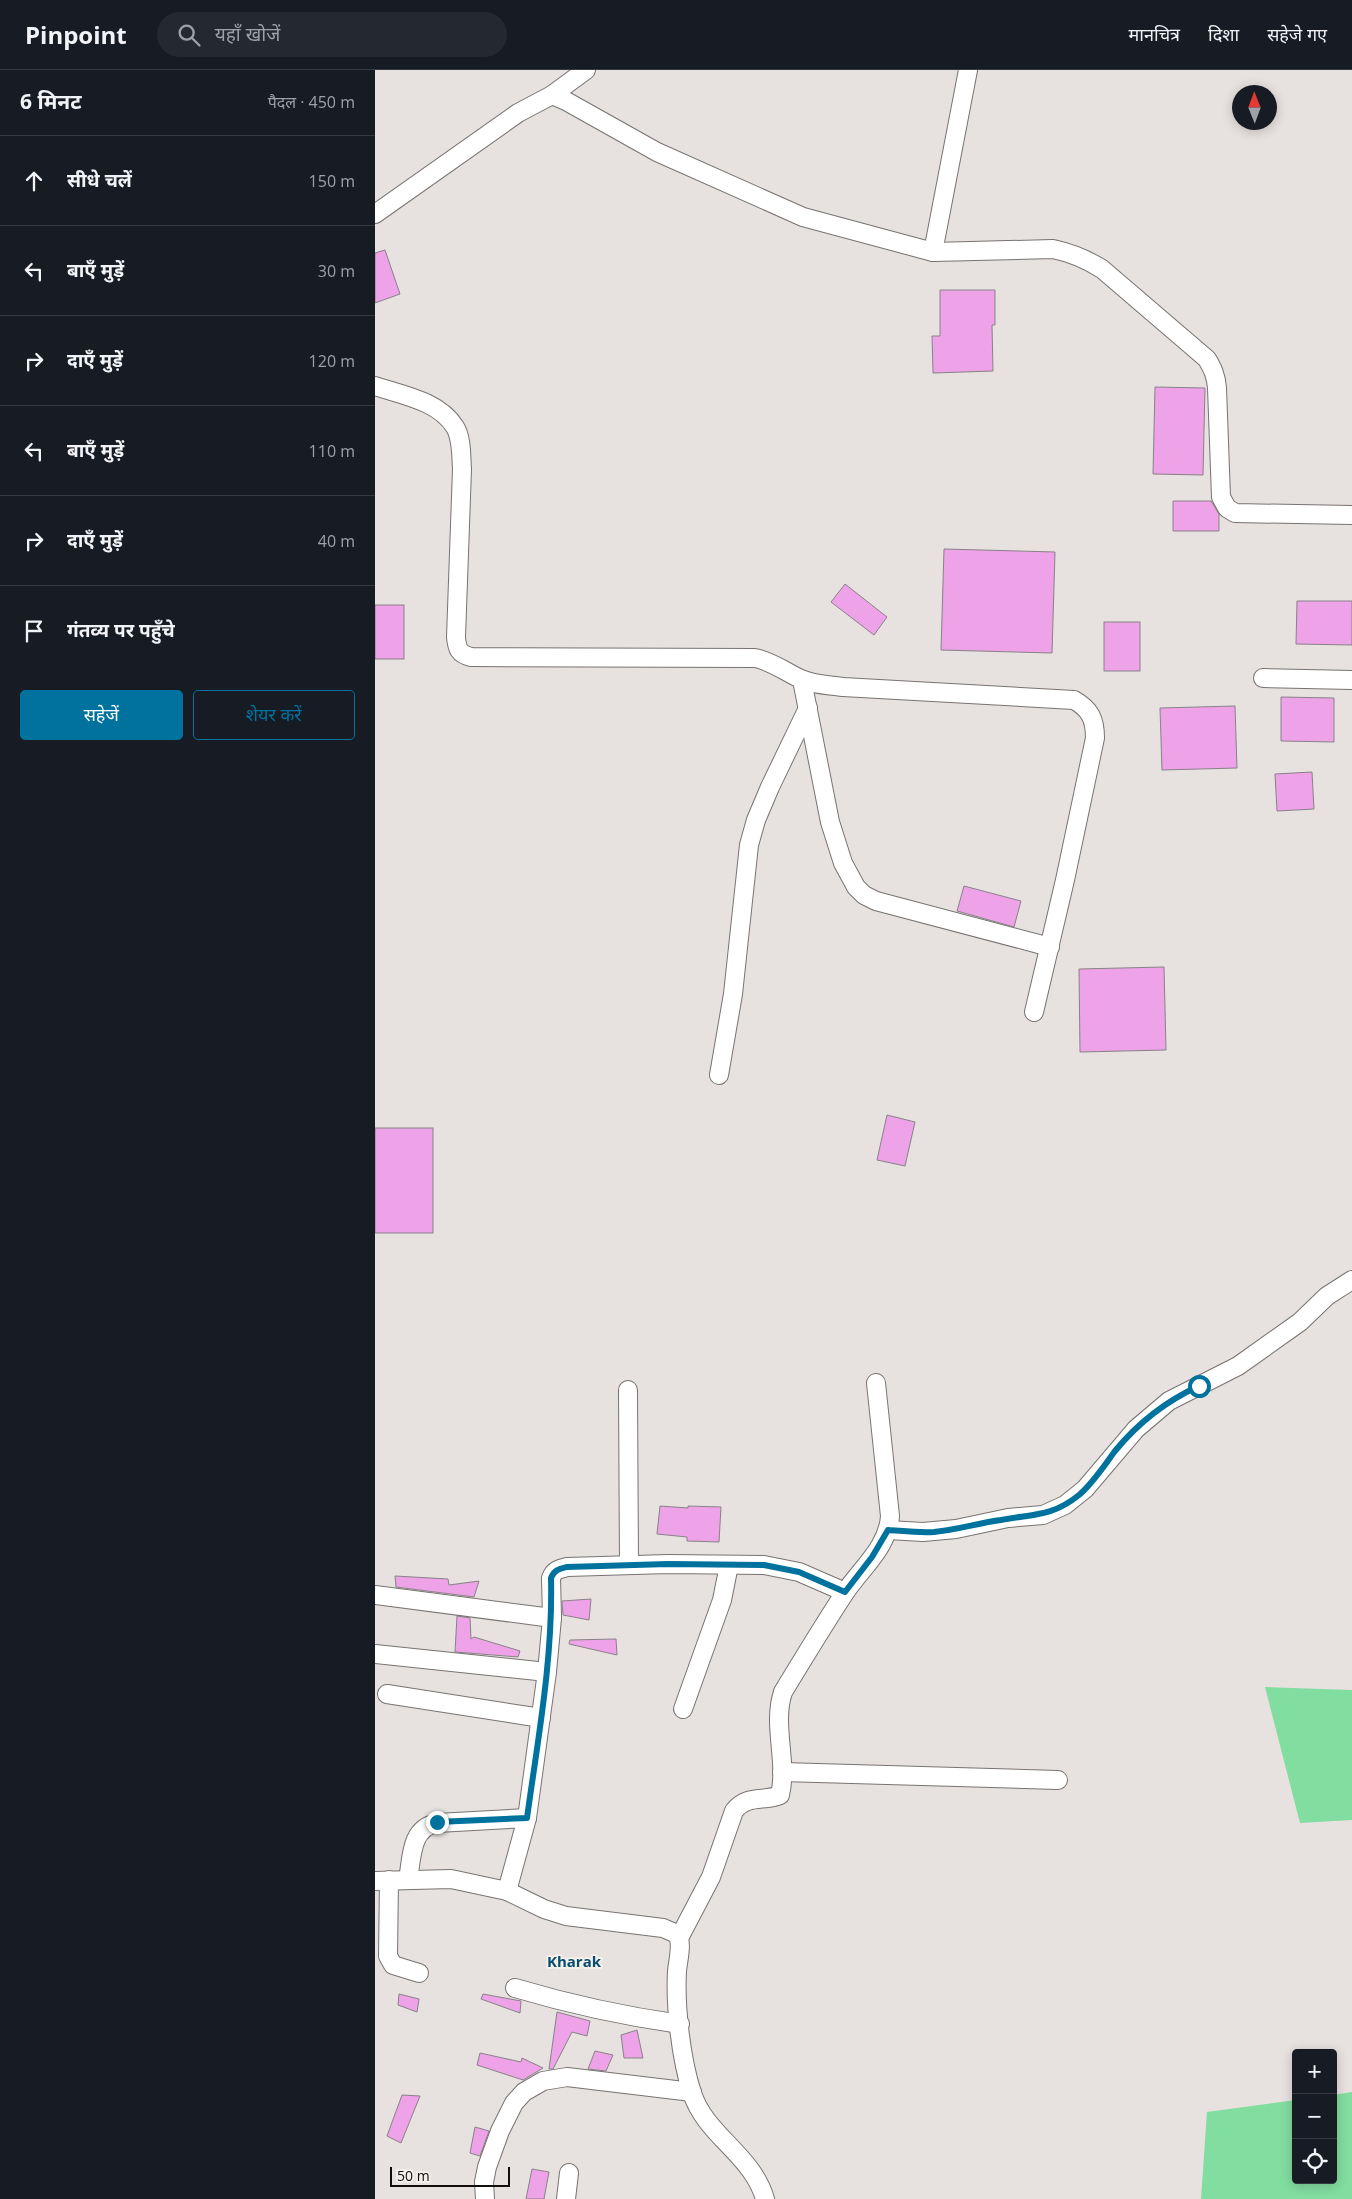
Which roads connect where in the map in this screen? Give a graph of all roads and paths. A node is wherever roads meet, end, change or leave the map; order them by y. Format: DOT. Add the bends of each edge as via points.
graph roads {
  1 [pos="586,70"];
  2 [pos="968,70"];
  3 [pos="551,95"];
  4 [pos="375,214"];
  5 [pos="933,252"];
  6 [pos="375,386"];
  7 [pos="1352,516"];
  8 [pos="1263,678"];
  9 [pos="802,680"];
  10 [pos="1352,680"];
  11 [pos="808,708"];
  12 [pos="1050,947"];
  13 [pos="1034,1012"];
  14 [pos="719,1075"];
  15 [pos="1352,1280"];
  16 [pos="876,1383"];
  17 [pos="628,1390"];
  18 [pos="888,1530"];
  19 [pos="629,1565"];
  20 [pos="729,1565"];
  21 [pos="845,1592"];
  22 [pos="375,1595"];
  23 [pos="552,1618"];
  24 [pos="375,1654"];
  25 [pos="547,1672"];
  26 [pos="387,1694"];
  27 [pos="683,1708"];
  28 [pos="541,1718"];
  29 [pos="782,1772"];
  30 [pos="1058,1780"];
  31 [pos="527,1818"];
  32 [pos="382,1880"];
  33 [pos="408,1880"];
  34 [pos="507,1891"];
  35 [pos="679,1938"];
  36 [pos="419,1973"];
  37 [pos="515,1988"];
  38 [pos="680,2024"];
  39 [pos="692,2092"];
  40 [pos="569,2173"];
  41 [pos="485,2199"];
  42 [pos="566,2199"];
  43 [pos="765,2199"];
  1 -- 3 [label="street"];
  2 -- 5 [label="street"];
  3 -- 4 [label="street" via="518,113"];
  3 -- 5 [label="street" via="657,152 803,217"];
  5 -- 7 [label="street" via="1053,249 1084,258 1132,295 1207,359 1212,367 1217,388 1221,497 1227,508 1235,513"];
  6 -- 9 [label="street" via="424,402 441,412 455,427 461,446 462,469 456,637 462,654 471,657 755,658"];
  8 -- 10 [label="street"];
  9 -- 11 [label="street"];
  9 -- 12 [label="street" via="843,687 1074,700 1089,711 1095,726 1095,738"];
  11 -- 12 [label="street" via="830,822 843,863 864,895 876,901"];
  11 -- 14 [label="street" via="770,787 749,845 733,994"];
  12 -- 13 [label="street"];
  15 -- 18 [label="street" via="1327,1296 1292,1329 1238,1366 1169,1402 1149,1417 1118,1448 1085,1489 1065,1505 1035,1516 956,1529 923,1532"];
  16 -- 18 [label="street" via="890,1516"];
  17 -- 19 [label="street"];
  18 -- 21 [label="street"];
  19 -- 20 [label="street"];
  19 -- 23 [label="street" via="559,1569 553,1573"];
  20 -- 21 [label="street" via="764,1565 799,1572"];
  20 -- 27 [label="street" via="722,1600"];
  21 -- 29 [label="street" via="783,1692 779,1708"];
  22 -- 23 [label="street"];
  23 -- 25 [label="street"];
  24 -- 25 [label="street"];
  25 -- 28 [label="street"];
  26 -- 28 [label="street"];
  28 -- 31 [label="street"];
  29 -- 30 [label="street"];
  29 -- 35 [label="street" via="781,1795 748,1800 734,1812 711,1877"];
  31 -- 33 [label="street" via="428,1825 415,1840"];
  31 -- 34 [label="street"];
  32 -- 33 [label="street"];
  32 -- 36 [label="street" via="388,1956 393,1965"];
  33 -- 34 [label="street" via="451,1879"];
  34 -- 35 [label="street" via="553,1912 581,1919 663,1928"];
  35 -- 38 [label="street" via="676,1986"];
  37 -- 38 [label="street" via="603,2012"];
  38 -- 39 [label="street"];
  39 -- 41 [label="street" via="573,2078 543,2081 520,2095 511,2110 487,2167"];
  39 -- 43 [label="street" via="705,2120 751,2168"];
  40 -- 42 [label="street"];
}
